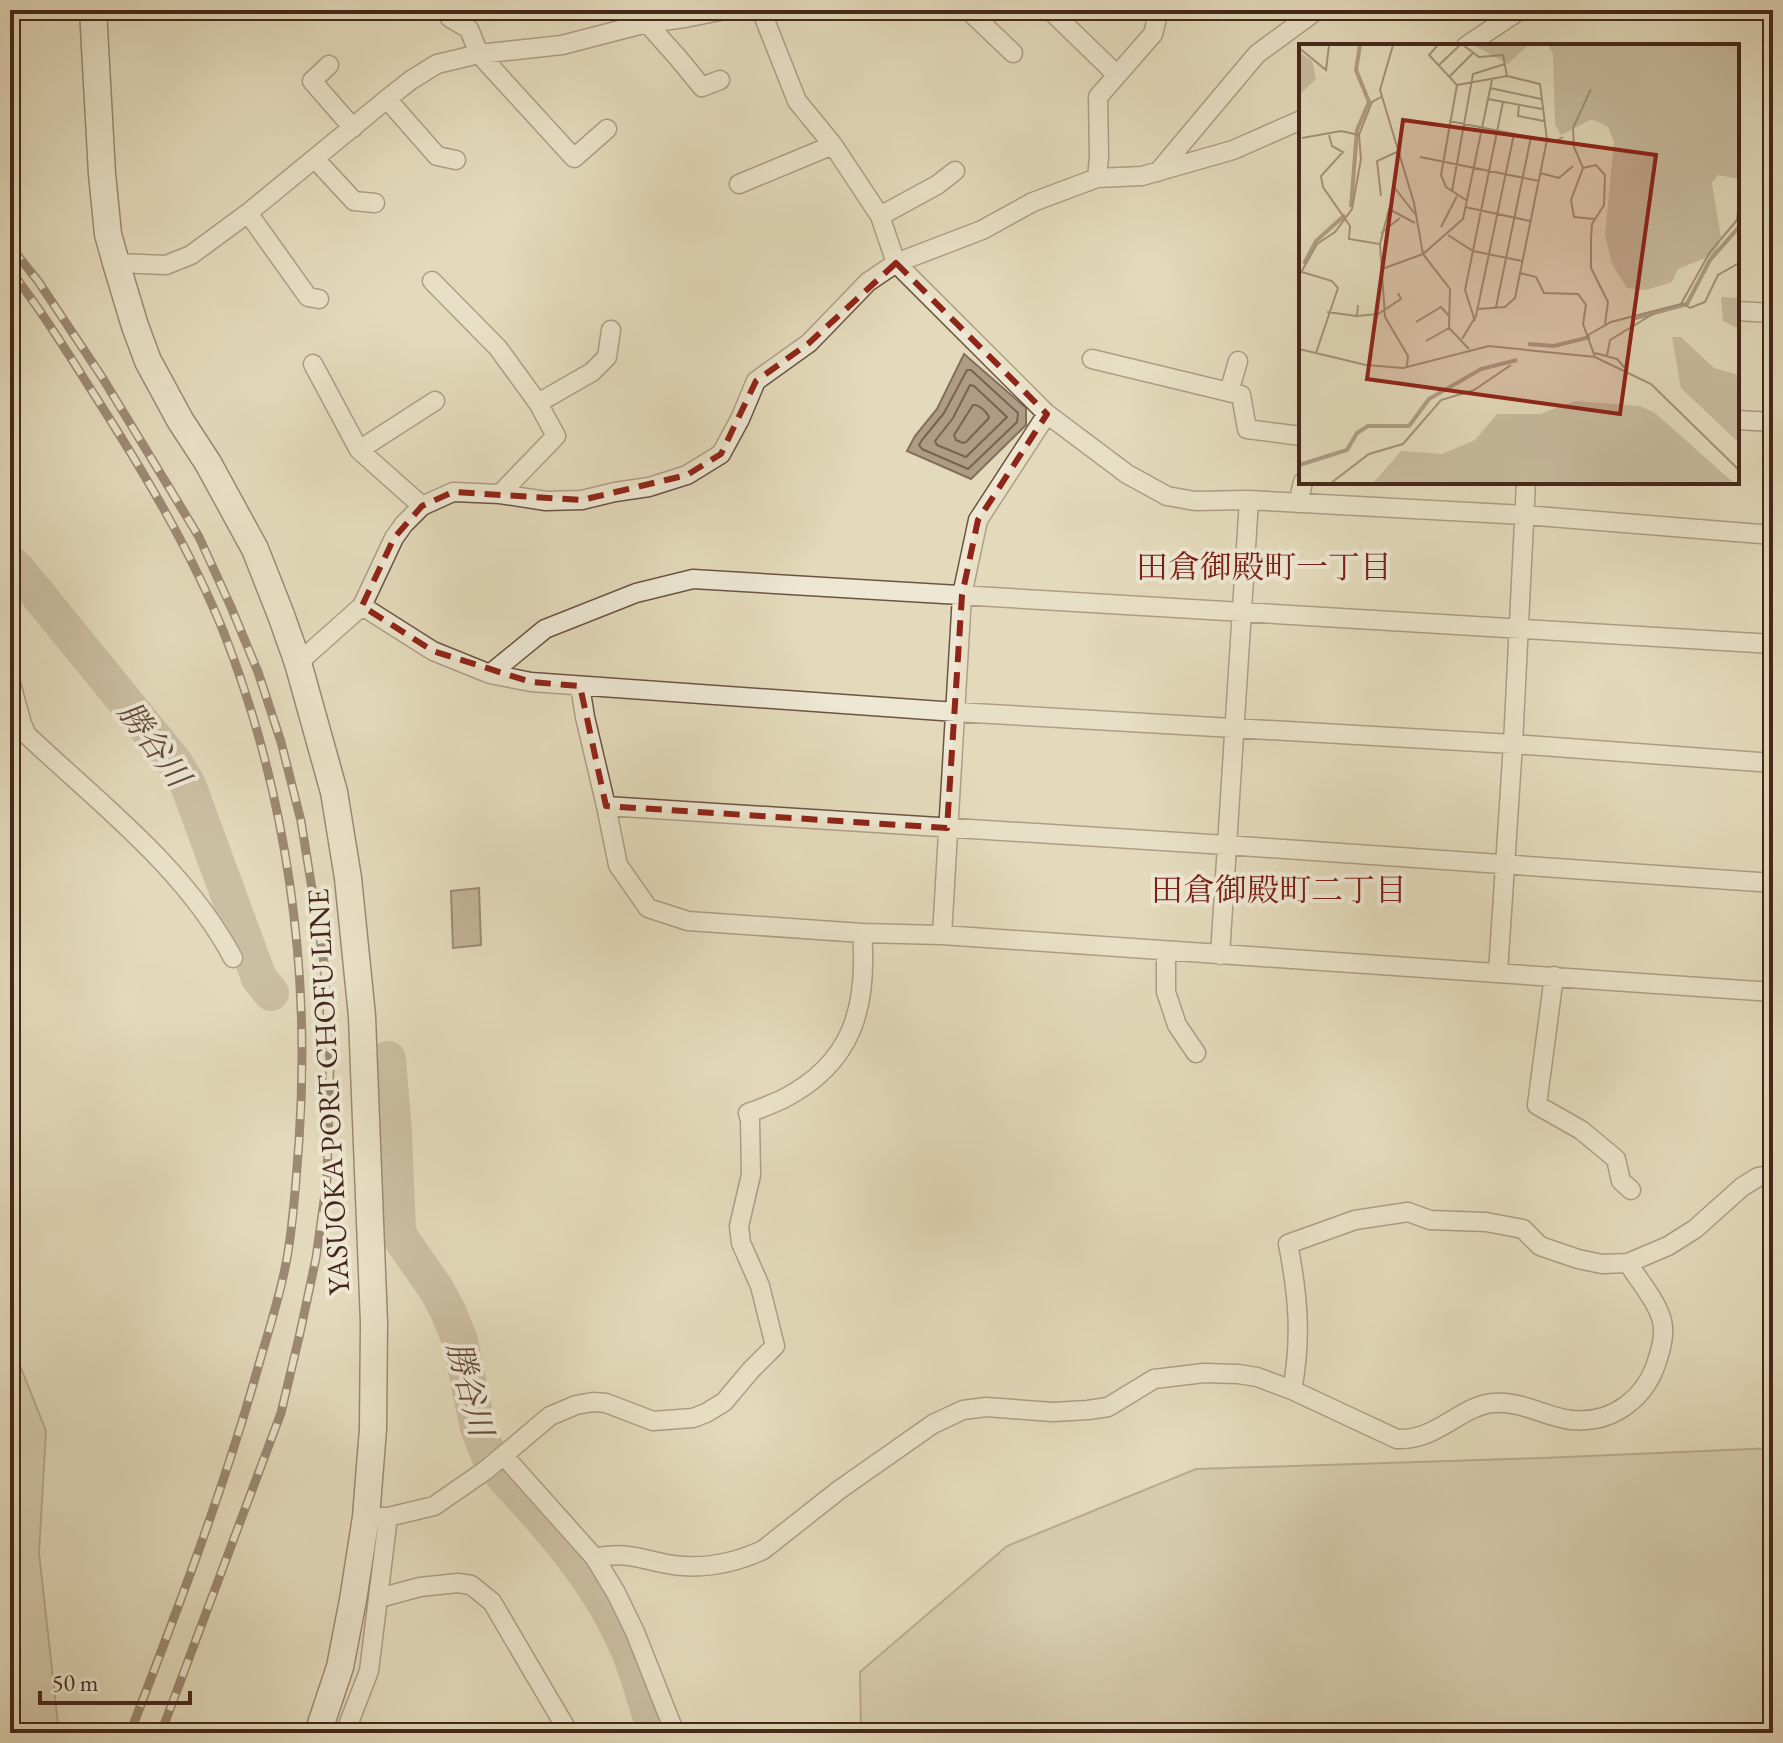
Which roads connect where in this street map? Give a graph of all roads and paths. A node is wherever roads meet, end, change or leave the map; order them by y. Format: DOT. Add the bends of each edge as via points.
graph roads {
  1 [pos="93,10"];
  2 [pos="447,10"];
  3 [pos="725,10"];
  4 [pos="761,10"];
  5 [pos="968,10"];
  6 [pos="1050,10"];
  7 [pos="1159,10"];
  8 [pos="1317,10"];
  9 [pos="1520,10"];
  10 [pos="647,23"];
  11 [pos="1469,44"];
  12 [pos="1013,53"];
  13 [pos="479,54"];
  14 [pos="329,65"];
  15 [pos="1117,75"];
  16 [pos="720,80"];
  17 [pos="387,99"];
  18 [pos="1299,121"];
  19 [pos="353,128"];
  20 [pos="607,129"];
  21 [pos="833,145"];
  22 [pos="315,159"];
  23 [pos="456,160"];
  24 [pos="955,171"];
  25 [pos="1158,172"];
  26 [pos="1097,178"];
  27 [pos="739,184"];
  28 [pos="375,203"];
  29 [pos="248,213"];
  30 [pos="880,216"];
  31 [pos="116,263"];
  32 [pos="896,263"];
  33 [pos="432,281"];
  34 [pos="319,299"];
  35 [pos="1739,311"];
  36 [pos="1773,313"];
  37 [pos="611,330"];
  38 [pos="1092,359"];
  39 [pos="1238,361"];
  40 [pos="313,364"];
  41 [pos="1229,392"];
  42 [pos="435,401"];
  43 [pos="538,403"];
  44 [pos="1047,414"];
  45 [pos="1739,420"];
  46 [pos="1773,422"];
  47 [pos="1299,436"];
  48 [pos="359,450"];
  49 [pos="1303,484"];
  50 [pos="1526,484"];
  51 [pos="500,494"];
  52 [pos="1249,500"];
  53 [pos="1298,503"];
  54 [pos="422,506"];
  55 [pos="1524,515"];
  56 [pos="1773,535"];
  57 [pos="962,595"];
  58 [pos="362,606"];
  59 [pos="1242,612"];
  60 [pos="1518,629"];
  61 [pos="1773,644"];
  62 [pos="298,663"];
  63 [pos="490,674"];
  64 [pos="10,680"];
  65 [pos="580,686"];
  66 [pos="956,712"];
  67 [pos="1234,727"];
  68 [pos="1513,744"];
  69 [pos="1773,763"];
  70 [pos="606,806"];
  71 [pos="947,828"];
  72 [pos="1226,845"];
  73 [pos="1505,864"];
  74 [pos="1773,883"];
  75 [pos="862,933"];
  76 [pos="942,935"];
  77 [pos="1166,951"];
  78 [pos="1220,955"];
  79 [pos="233,958"];
  80 [pos="1498,972"];
  81 [pos="1554,976"];
  82 [pos="1773,992"];
  83 [pos="1196,1053"];
  84 [pos="1773,1174"];
  85 [pos="1631,1190"];
  86 [pos="1628,1263"];
  87 [pos="1292,1390"];
  88 [pos="497,1461"];
  89 [pos="377,1517"];
  90 [pos="595,1558"];
  91 [pos="379,1598"];
  92 [pos="327,1732"];
  93 [pos="569,1733"];
  94 [pos="675,1733"];
  1 -- 31 [label="main road, YASUOKA PORT CHOFU LINE" via="102,174"];
  2 -- 13 [label="street" via="450,18 469,29"];
  3 -- 10 [label="street"];
  4 -- 21 [label="street" via="797,101"];
  5 -- 12 [label="street"];
  6 -- 15 [label="street"];
  7 -- 15 [label="street" via="1153,34"];
  8 -- 25 [label="street" via="1257,54"];
  9 -- 11 [label="street"];
  10 -- 13 [label="street" via="562,45"];
  10 -- 16 [label="street" via="702,87"];
  13 -- 17 [label="street" via="437,64"];
  13 -- 20 [label="street" via="574,158"];
  14 -- 19 [label="street" via="312,81"];
  15 -- 26 [label="street" via="1098,97"];
  17 -- 19 [label="street"];
  17 -- 23 [label="street" via="437,156"];
  18 -- 25 [label="street" via="1233,150"];
  19 -- 22 [label="street"];
  21 -- 27 [label="street"];
  21 -- 30 [label="street"];
  22 -- 28 [label="street" via="354,201"];
  22 -- 29 [label="street"];
  24 -- 30 [label="street"];
  25 -- 26 [label="street"];
  26 -- 32 [label="street"];
  29 -- 31 [label="street" via="191,255 166,265"];
  29 -- 34 [label="street" via="308,297"];
  30 -- 32 [label="street"];
  31 -- 62 [label="main road, YASUOKA PORT CHOFU LINE" via="148,361 255,549"];
  32 -- 44 [label="street"];
  32 -- 51 [label="street" via="868,282 809,343 756,381 721,454 687,475 582,500"];
  33 -- 43 [label="street" via="498,348"];
  35 -- 36 [label="street"];
  37 -- 43 [label="street" via="607,357 592,372"];
  38 -- 41 [label="street"];
  39 -- 41 [label="street"];
  40 -- 48 [label="street"];
  41 -- 47 [label="street" via="1241,395 1247,429"];
  42 -- 48 [label="street"];
  43 -- 51 [label="street" via="556,436"];
  44 -- 52 [label="street" via="1127,474 1167,496"];
  44 -- 57 [label="street" via="978,520"];
  45 -- 46 [label="street"];
  48 -- 54 [label="street"];
  49 -- 53 [label="street"];
  50 -- 55 [label="street"];
  51 -- 54 [label="street" via="453,492"];
  52 -- 53 [label="street"];
  52 -- 59 [label="street"];
  53 -- 55 [label="street"];
  54 -- 58 [label="street" via="394,538"];
  55 -- 56 [label="street"];
  55 -- 60 [label="street"];
  57 -- 59 [label="street"];
  57 -- 63 [label="street" via="693,579 636,593 545,629"];
  57 -- 66 [label="street"];
  58 -- 62 [label="street"];
  58 -- 63 [label="street" via="433,651"];
  59 -- 60 [label="street"];
  59 -- 67 [label="street"];
  60 -- 61 [label="street"];
  60 -- 68 [label="street"];
  62 -- 89 [label="main road, YASUOKA PORT CHOFU LINE" via="342,834 362,1016"];
  63 -- 65 [label="street"];
  64 -- 79 [label="street" via="27,735 147,845"];
  65 -- 66 [label="street"];
  65 -- 70 [label="street"];
  66 -- 67 [label="street"];
  66 -- 71 [label="street"];
  67 -- 68 [label="street"];
  67 -- 72 [label="street"];
  68 -- 69 [label="street"];
  68 -- 73 [label="street"];
  70 -- 71 [label="street"];
  70 -- 75 [label="street" via="618,865 648,908 688,921"];
  71 -- 72 [label="street"];
  71 -- 76 [label="street"];
  72 -- 73 [label="street"];
  72 -- 78 [label="street"];
  73 -- 74 [label="street"];
  73 -- 80 [label="street"];
  75 -- 76 [label="street"];
  75 -- 88 [label="street" via="861,995 846,1044 813,1079 748,1113 751,1175 739,1226 775,1346 724,1402 706,1413 653,1421 606,1403 576,1405 550,1416"];
  76 -- 77 [label="street"];
  77 -- 78 [label="street"];
  77 -- 83 [label="street" via="1166,992 1177,1025"];
  78 -- 80 [label="street"];
  80 -- 81 [label="street"];
  81 -- 82 [label="street"];
  81 -- 85 [label="street" via="1537,1105 1581,1130 1616,1159 1621,1181"];
  84 -- 86 [label="street" via="1742,1187 1668,1246"];
  86 -- 87 [label="street" via="1578,1259 1540,1246 1523,1229 1430,1220 1408,1212 1355,1220 1288,1244 1298,1302"];
  86 -- 87 [label="street" via="1662,1319 1662,1346 1641,1393 1627,1407 1602,1418 1572,1420 1491,1403 1429,1434 1397,1439"];
  87 -- 90 [label="street" via="1257,1377 1204,1373 1154,1379 1108,1407 963,1410 933,1424 749,1556 682,1566 627,1555"];
  88 -- 89 [label="street" via="434,1506"];
  88 -- 90 [label="street"];
  89 -- 91 [label="street"];
  89 -- 92 [label="main road, YASUOKA PORT CHOFU LINE" via="353,1600"];
  90 -- 94 [label="street" via="635,1632"];
  91 -- 92 [label="street" via="369,1671"];
  91 -- 93 [label="street" via="420,1587 471,1585 492,1602"];
}
